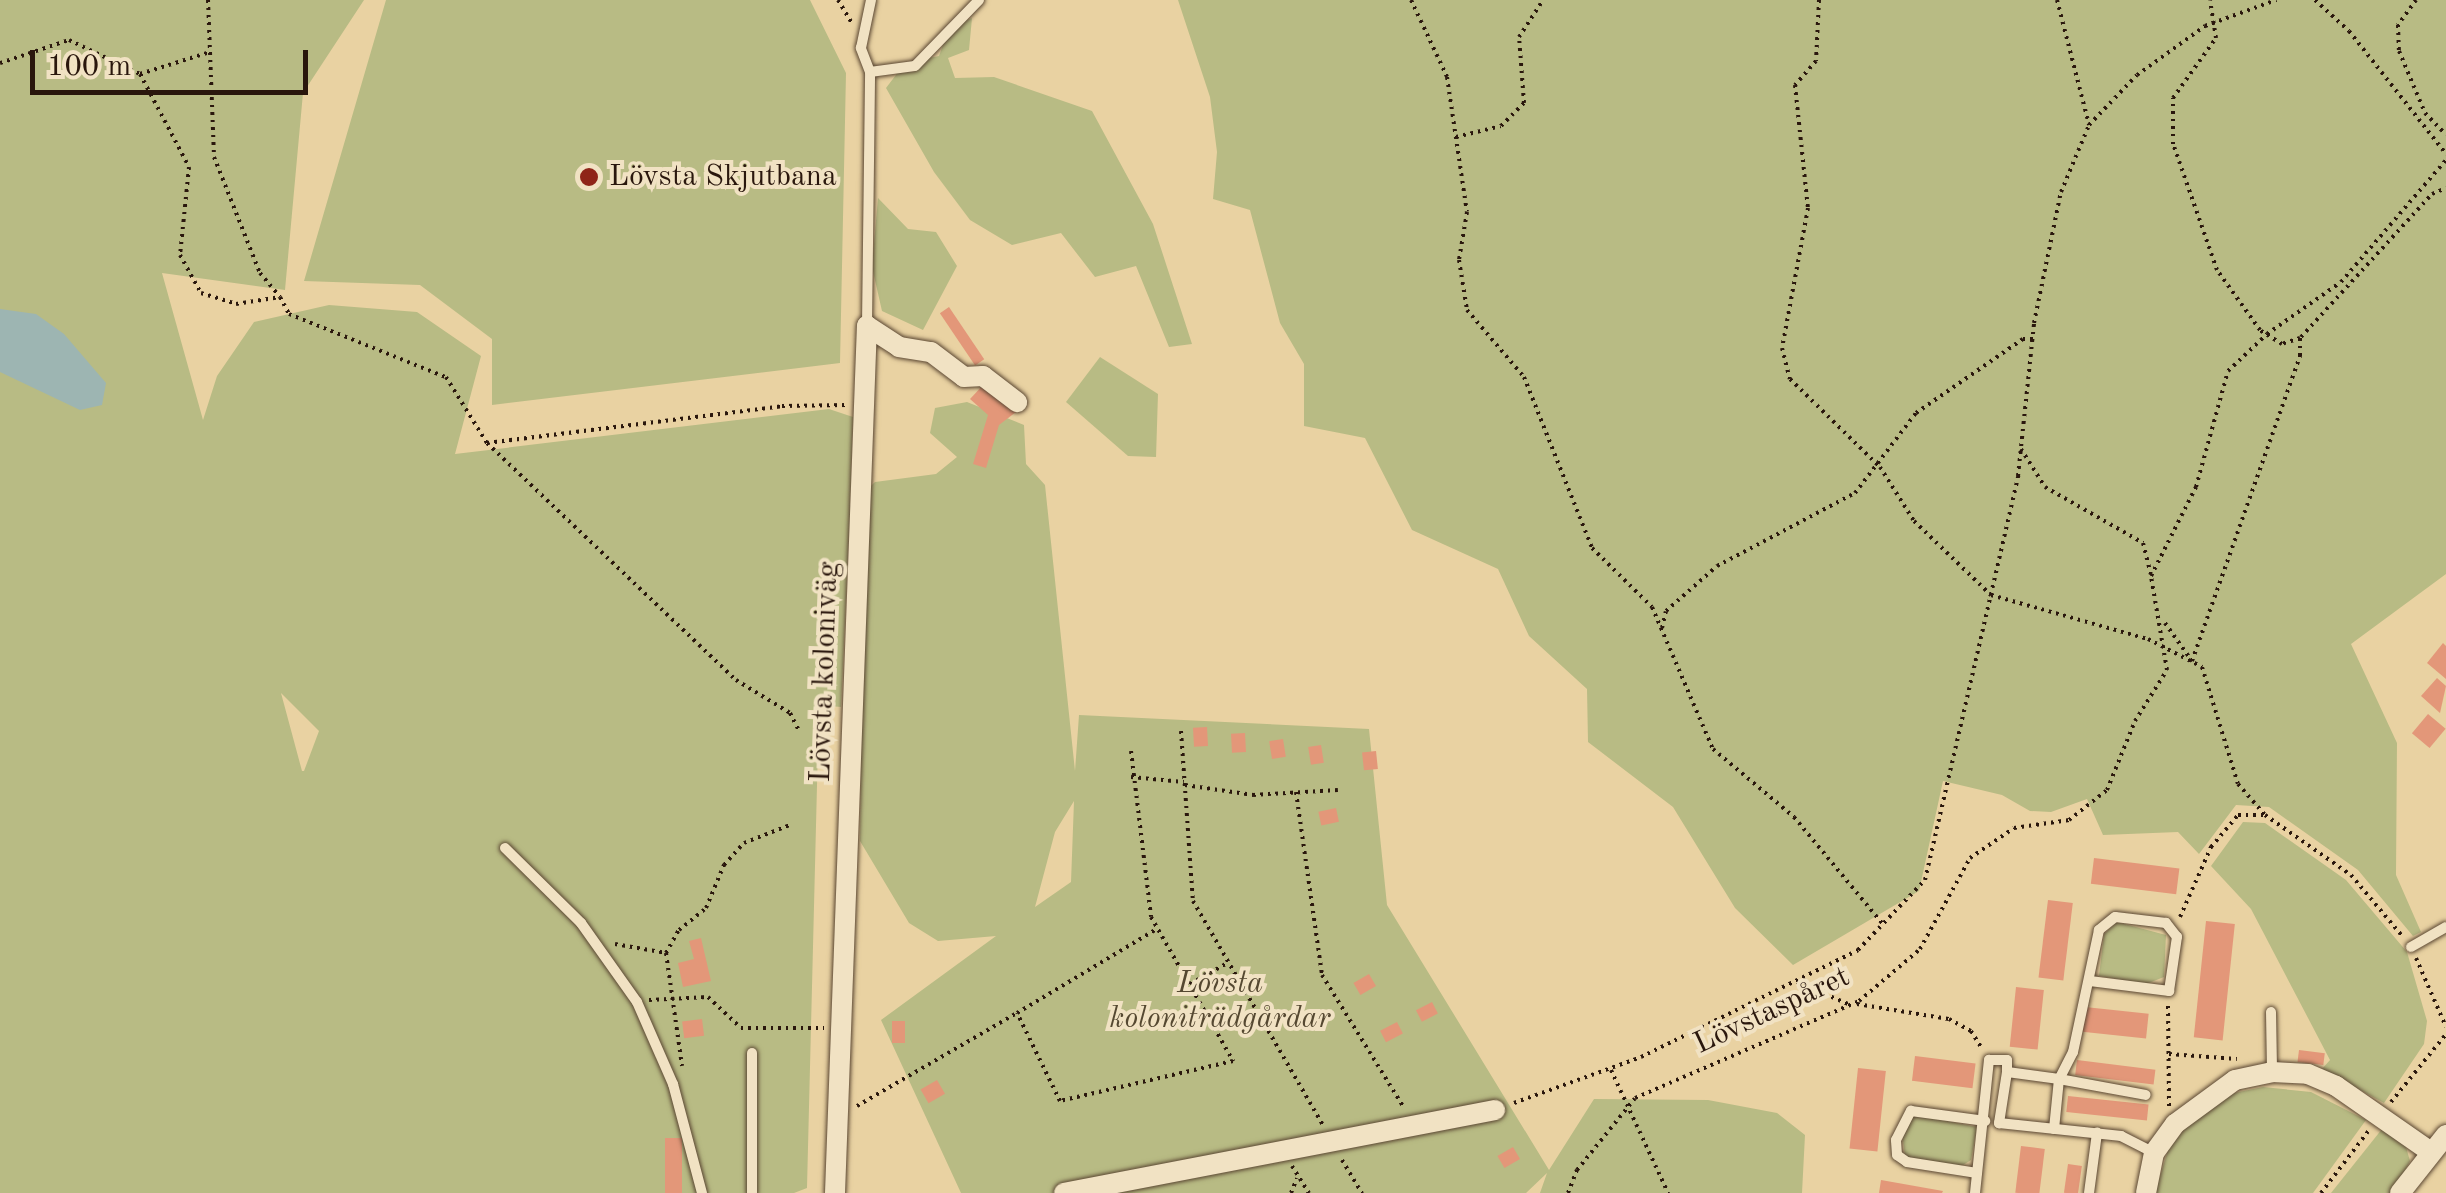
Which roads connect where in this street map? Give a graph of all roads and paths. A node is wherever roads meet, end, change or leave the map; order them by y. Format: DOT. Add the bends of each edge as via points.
graph roads {
  1 [pos="208,0"];
  2 [pos="872,0"];
  3 [pos="979,0"];
  4 [pos="1411,0"];
  5 [pos="1543,0"];
  6 [pos="1819,0"];
  7 [pos="2057,0"];
  8 [pos="2210,0"];
  9 [pos="2276,0"];
  10 [pos="2315,0"];
  11 [pos="2416,0"];
  12 [pos="2213,23"];
  13 [pos="210,52"];
  14 [pos="0,63"];
  15 [pos="870,72"];
  16 [pos="140,74"];
  17 [pos="2088,125"];
  18 [pos="2446,135"];
  19 [pos="1456,136"];
  20 [pos="2446,157"];
  21 [pos="2446,188"];
  22 [pos="280,297"];
  23 [pos="867,326"];
  24 [pos="2266,334"];
  25 [pos="2300,338"];
  26 [pos="2033,339"];
  27 [pos="1017,402"];
  28 [pos="862,405"];
  29 [pos="487,444"];
  30 [pos="2021,449"];
  31 [pos="1880,467"];
  32 [pos="2151,576"];
  33 [pos="1991,595"];
  34 [pos="1652,607"];
  35 [pos="1666,610"];
  36 [pos="2162,619"];
  37 [pos="1662,628"];
  38 [pos="2164,648"];
  39 [pos="2192,661"];
  40 [pos="799,730"];
  41 [pos="1181,730"];
  42 [pos="1132,751"];
  43 [pos="1131,777"];
  44 [pos="1185,783"];
  45 [pos="1338,790"];
  46 [pos="1296,792"];
  47 [pos="2265,815"];
  48 [pos="790,825"];
  49 [pos="505,848"];
  50 [pos="1882,923"];
  51 [pos="2446,927"];
  52 [pos="1156,929"];
  53 [pos="2172,930"];
  54 [pos="596,941"];
  55 [pos="2411,948"];
  56 [pos="666,953"];
  57 [pos="1230,962"];
  58 [pos="2090,981"];
  59 [pos="1798,982"];
  60 [pos="1190,984"];
  61 [pos="2169,991"];
  62 [pos="672,996"];
  63 [pos="637,1002"];
  64 [pos="1852,1004"];
  65 [pos="2271,1012"];
  66 [pos="1017,1013"];
  67 [pos="2446,1026"];
  68 [pos="839,1027"];
  69 [pos="752,1053"];
  70 [pos="2168,1054"];
  71 [pos="1989,1060"];
  72 [pos="2270,1066"];
  73 [pos="1610,1070"];
  74 [pos="2007,1072"];
  75 [pos="2059,1078"];
  76 [pos="673,1084"];
  77 [pos="2146,1095"];
  78 [pos="1628,1106"];
  79 [pos="1495,1110"];
  80 [pos="1984,1121"];
  81 [pos="831,1123"];
  82 [pos="1414,1124"];
  83 [pos="2175,1124"];
  84 [pos="2054,1129"];
  85 [pos="2097,1133"];
  86 [pos="2446,1135"];
  87 [pos="1333,1142"];
  88 [pos="2428,1150"];
  89 [pos="1287,1152"];
  90 [pos="2154,1153"];
  91 [pos="1977,1173"];
  92 [pos="1297,1178"];
  93 [pos="702,1193"];
  94 [pos="752,1193"];
  95 [pos="835,1193"];
  96 [pos="1064,1193"];
  97 [pos="1291,1193"];
  98 [pos="1309,1193"];
  99 [pos="1362,1193"];
  100 [pos="1568,1193"];
  101 [pos="1668,1193"];
  102 [pos="1975,1193"];
  103 [pos="2089,1193"];
  104 [pos="2146,1193"];
  105 [pos="2400,1193"];
  1 -- 13 [label="path"];
  2 -- 15 [label="lane" via="861,48"];
  3 -- 15 [label="lane" via="915,66"];
  4 -- 19 [label="path" via="1448,77"];
  5 -- 19 [label="path" via="1520,37 1524,102 1501,126"];
  6 -- 31 [label="path" via="1816,62 1794,85 1808,208 1782,348 1790,378"];
  7 -- 17 [label="path"];
  8 -- 12 [label="path"];
  9 -- 12 [label="path"];
  10 -- 20 [label="path" via="2350,31"];
  11 -- 18 [label="path" via="2398,25 2399,50 2425,114"];
  12 -- 17 [label="path" via="2137,75"];
  12 -- 24 [label="path" via="2216,38 2173,98 2173,144 2217,270"];
  13 -- 16 [label="path"];
  13 -- 22 [label="path" via="214,157 260,273"];
  14 -- 16 [label="path" via="68,40"];
  15 -- 23 [label="lane"];
  16 -- 22 [label="path" via="189,167 180,255 200,294 236,304"];
  17 -- 26 [label="path" via="2062,192"];
  19 -- 34 [label="path" via="1467,212 1458,260 1467,310 1524,377 1592,548"];
  20 -- 24 [label="path" via="2341,282"];
  21 -- 25 [label="path" via="2432,194"];
  22 -- 29 [label="path" via="289,314 446,377"];
  23 -- 27 [label="street" via="898,347 931,352 964,377 983,376"];
  23 -- 28 [label="street, Lövsta koloniväg"];
  24 -- 25 [label="path" via="2282,344"];
  24 -- 32 [label="path" via="2228,371 2196,487"];
  25 -- 39 [label="path" via="2300,356"];
  26 -- 30 [label="path"];
  26 -- 31 [label="path" via="2022,339 1916,413"];
  28 -- 29 [label="path" via="782,406"];
  28 -- 68 [label="street, Lövsta koloniväg"];
  29 -- 40 [label="path" via="736,680 790,713"];
  30 -- 32 [label="path, Lövstaspåret" via="2045,487 2143,543"];
  30 -- 33 [label="path"];
  31 -- 33 [label="path" via="1914,522"];
  31 -- 35 [label="path" via="1855,493 1717,566"];
  32 -- 36 [label="path, Lövstaspåret"];
  33 -- 38 [label="path"];
  33 -- 50 [label="path" via="1925,880"];
  34 -- 35 [label="path"];
  34 -- 37 [label="path"];
  35 -- 37 [label="path"];
  36 -- 38 [label="path, Lövstaspåret"];
  36 -- 39 [label="path"];
  37 -- 50 [label="path" via="1713,749 1794,818"];
  38 -- 39 [label="path"];
  38 -- 64 [label="path, Lövstaspåret" via="2167,670 2135,721 2106,790 2069,820 2014,828 1970,858 1920,949"];
  39 -- 47 [label="path" via="2202,666 2238,784"];
  41 -- 44 [label="path"];
  42 -- 43 [label="path"];
  43 -- 44 [label="path"];
  43 -- 52 [label="path" via="1140,869"];
  44 -- 46 [label="path" via="1252,795"];
  44 -- 57 [label="path" via="1193,901"];
  45 -- 46 [label="path"];
  46 -- 82 [label="path" via="1322,975"];
  47 -- 53 [label="path" via="2238,815 2211,848"];
  47 -- 55 [label="path" via="2351,875"];
  48 -- 56 [label="path" via="744,843 724,866 706,908 679,930"];
  49 -- 54 [label="lane"];
  50 -- 59 [label="path" via="1858,950"];
  51 -- 55 [label="lane"];
  52 -- 60 [label="path"];
  52 -- 66 [label="path"];
  53 -- 58 [label="lane" via="2166,923 2116,918 2098,930"];
  53 -- 61 [label="lane" via="2177,936"];
  54 -- 56 [label="path"];
  54 -- 63 [label="lane"];
  55 -- 67 [label="path"];
  56 -- 62 [label="path"];
  57 -- 60 [label="path"];
  57 -- 87 [label="path"];
  58 -- 61 [label="lane"];
  58 -- 75 [label="lane" via="2073,1052"];
  59 -- 64 [label="path"];
  59 -- 73 [label="path"];
  60 -- 66 [label="path" via="1233,1061 1060,1100"];
  61 -- 70 [label="path"];
  62 -- 63 [label="path"];
  62 -- 68 [label="path" via="708,997 740,1028"];
  62 -- 76 [label="path" via="683,1064"];
  63 -- 76 [label="lane"];
  64 -- 71 [label="path" via="1949,1019 1970,1031"];
  64 -- 78 [label="path, Lövstaspåret"];
  65 -- 72 [label="lane"];
  66 -- 81 [label="path"];
  68 -- 81 [label="street, Lövsta koloniväg"];
  69 -- 94 [label="lane"];
  70 -- 72 [label="path"];
  70 -- 83 [label="path" via="2167,1098"];
  71 -- 74 [label="lane" via="2007,1060"];
  71 -- 80 [label="lane"];
  72 -- 83 [label="street" via="2235,1080"];
  72 -- 88 [label="street" via="2336,1086"];
  73 -- 78 [label="path"];
  73 -- 79 [label="path"];
  74 -- 75 [label="lane"];
  74 -- 84 [label="lane" via="1999,1123"];
  75 -- 77 [label="lane"];
  75 -- 84 [label="lane"];
  76 -- 93 [label="lane"];
  78 -- 100 [label="path, Lövstaspåret" via="1577,1170"];
  78 -- 101 [label="path"];
  79 -- 82 [label="street"];
  80 -- 91 [label="lane"];
  80 -- 91 [label="lane" via="1911,1112 1896,1140 1897,1155 1908,1162"];
  81 -- 95 [label="street, Lövsta koloniväg"];
  82 -- 87 [label="street"];
  83 -- 90 [label="street"];
  84 -- 85 [label="lane"];
  85 -- 90 [label="lane"];
  85 -- 103 [label="lane"];
  86 -- 88 [label="street"];
  87 -- 89 [label="street"];
  87 -- 99 [label="path"];
  88 -- 105 [label="street"];
  89 -- 92 [label="path"];
  89 -- 96 [label="street"];
  90 -- 104 [label="street"];
  91 -- 102 [label="lane"];
  92 -- 97 [label="path"];
  92 -- 98 [label="path"];
}
